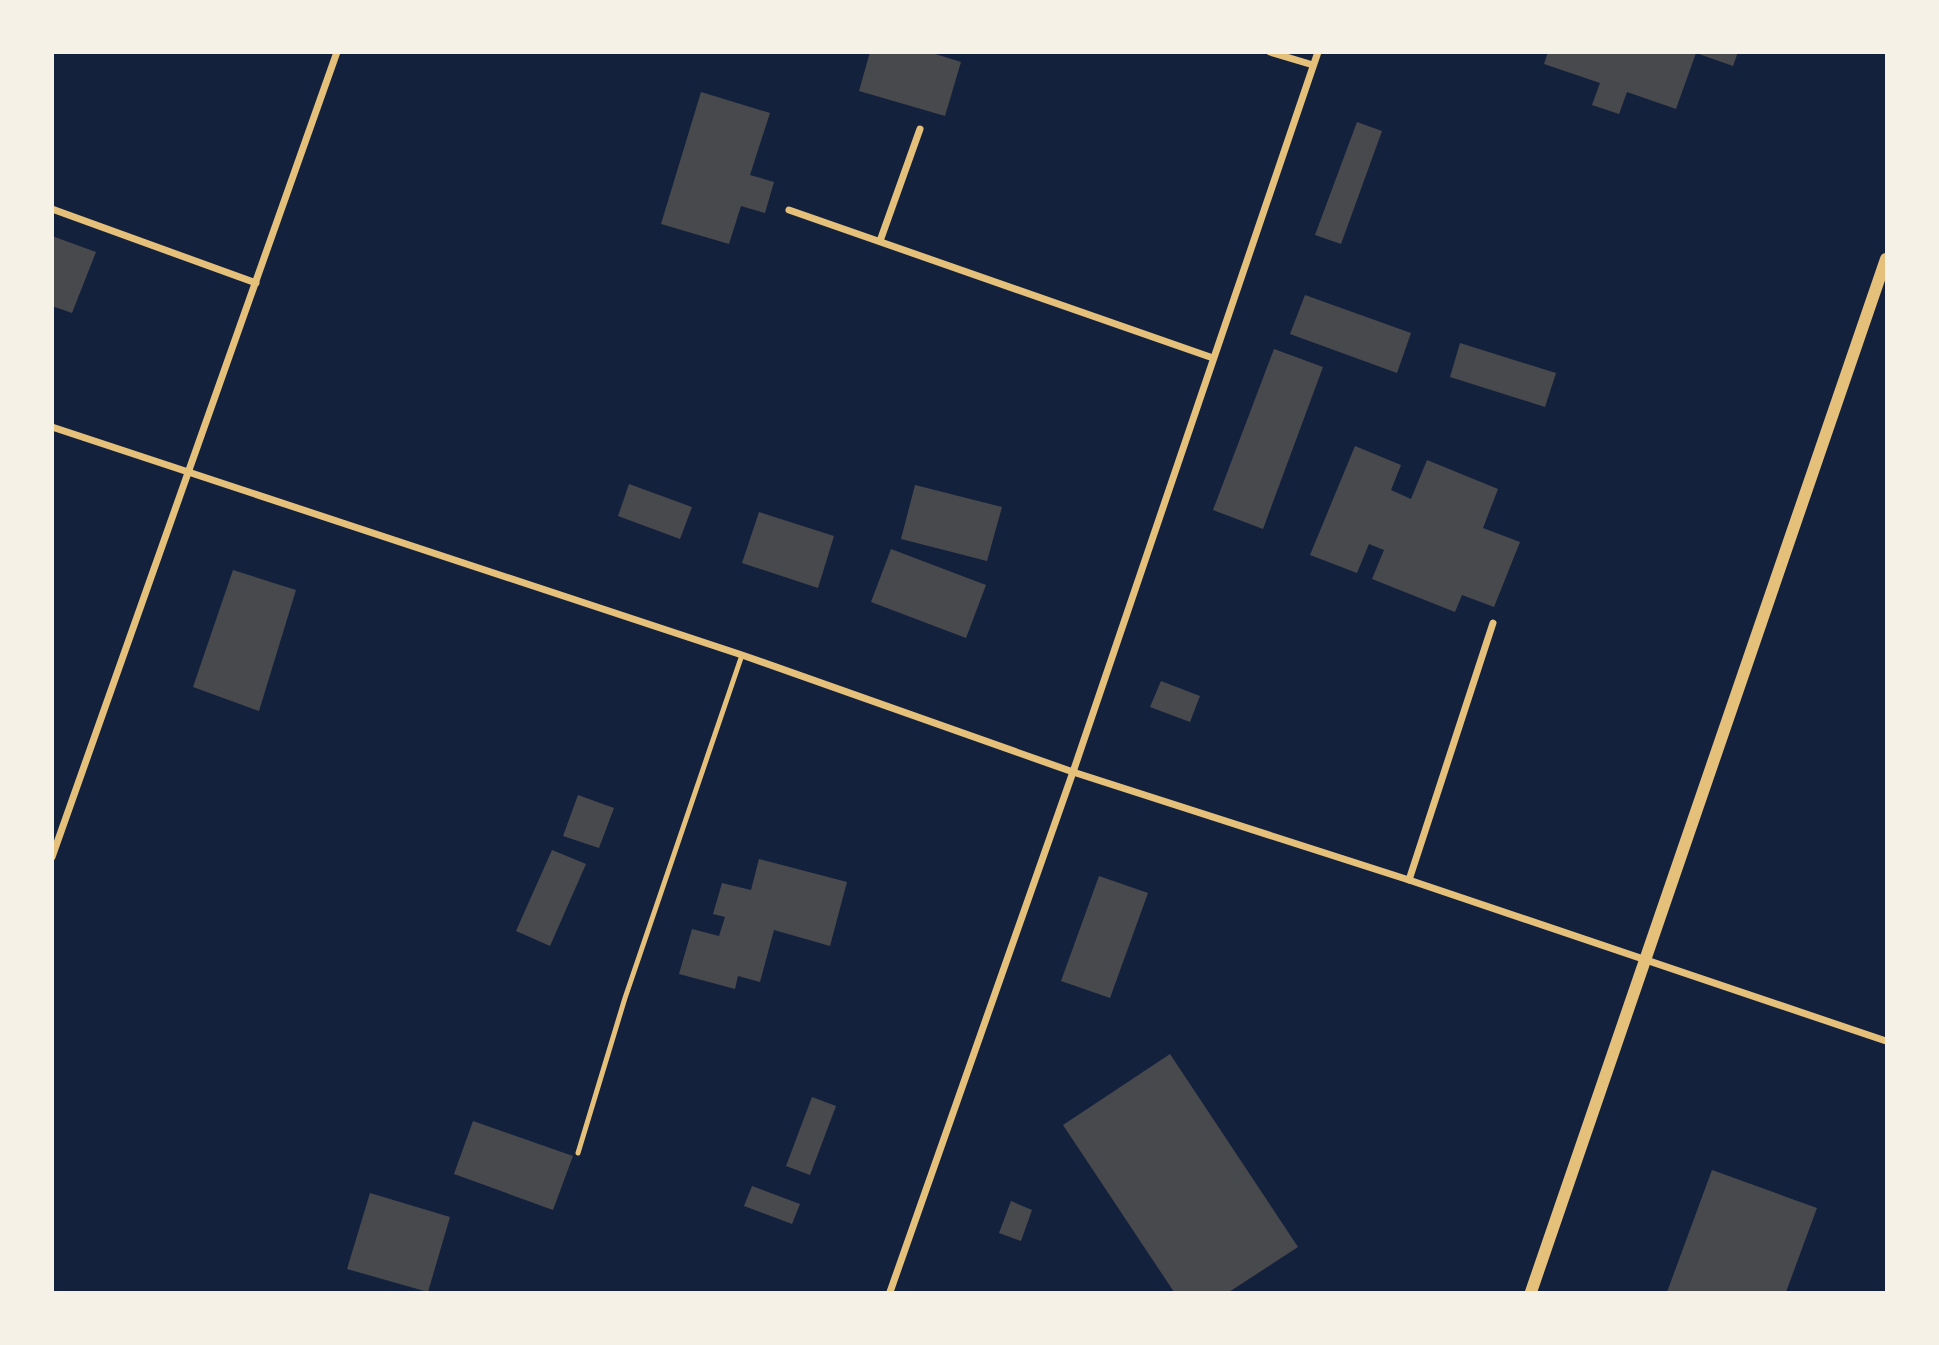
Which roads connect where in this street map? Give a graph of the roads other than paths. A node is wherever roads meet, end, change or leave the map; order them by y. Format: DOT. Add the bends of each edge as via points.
graph roads {
  1 [pos="337,52"];
  2 [pos="1270,52"];
  3 [pos="1318,52"];
  4 [pos="1313,65"];
  5 [pos="920,129"];
  6 [pos="52,209"];
  7 [pos="789,210"];
  8 [pos="880,241"];
  9 [pos="1886,259"];
  10 [pos="256,284"];
  11 [pos="1213,358"];
  12 [pos="52,427"];
  13 [pos="187,472"];
  14 [pos="1493,623"];
  15 [pos="742,655"];
  16 [pos="1073,772"];
  17 [pos="52,858"];
  18 [pos="1409,880"];
  19 [pos="1644,961"];
  20 [pos="1886,1041"];
  21 [pos="578,1153"];
  22 [pos="890,1293"];
  23 [pos="1531,1293"];
  1 -- 10 [label="street"];
  2 -- 4 [label="street"];
  3 -- 4 [label="street"];
  4 -- 11 [label="street"];
  5 -- 8 [label="street"];
  6 -- 10 [label="street"];
  7 -- 8 [label="street"];
  8 -- 11 [label="street"];
  9 -- 19 [label="street"];
  10 -- 13 [label="street"];
  11 -- 16 [label="street"];
  12 -- 13 [label="street"];
  13 -- 15 [label="street"];
  13 -- 17 [label="street"];
  14 -- 18 [label="street"];
  15 -- 16 [label="street"];
  15 -- 21 [label="lane" via="625,998"];
  16 -- 18 [label="street"];
  16 -- 22 [label="street"];
  18 -- 19 [label="street"];
  19 -- 20 [label="street"];
  19 -- 23 [label="street"];
}
